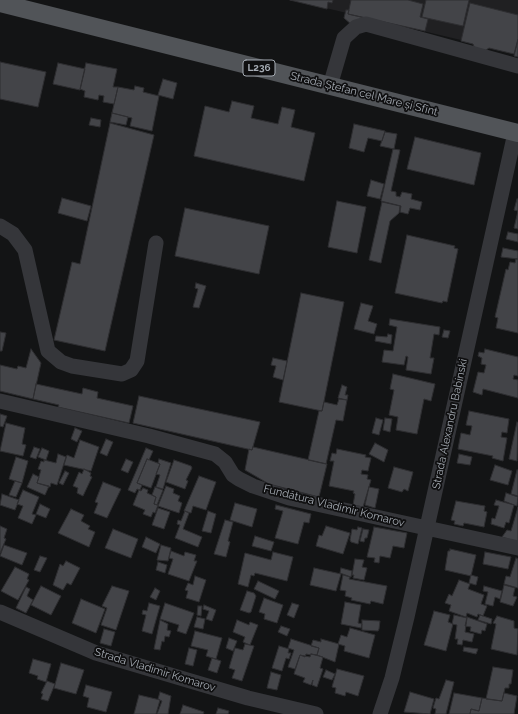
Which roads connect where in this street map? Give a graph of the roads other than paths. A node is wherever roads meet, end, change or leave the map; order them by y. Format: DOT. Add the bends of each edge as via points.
graph roads {
  1 [pos="0,3"];
  2 [pos="518,66"];
  3 [pos="330,86"];
  4 [pos="516,133"];
  5 [pos="0,226"];
  6 [pos="156,243"];
  7 [pos="0,401"];
  8 [pos="427,528"];
  9 [pos="518,548"];
  10 [pos="0,612"];
  11 [pos="316,714"];
  12 [pos="380,714"];
  1 -- 3 [label="main road, Strada Ștefan cel Mare și Sfînt / L236"];
  2 -- 3 [label="street" via="366,24 356,27 344,38"];
  3 -- 4 [label="main road, Strada Ștefan cel Mare și Sfînt / L236"];
  4 -- 8 [label="street, Strada Alexandru Babinski"];
  5 -- 6 [label="street" via="13,234 25,250 48,351 61,362 72,366 122,374 132,370 137,361"];
  7 -- 8 [label="street, Fundătura Vladimir Komarov" via="215,454 225,462 236,478 260,488 345,511"];
  8 -- 9 [label="street, Fundătura Vladimir Komarov"];
  8 -- 12 [label="street, Strada Alexandru Babinski" via="392,678"];
  10 -- 11 [label="street, Strada Vladimir Komarov" via="96,653 248,698"];
}
